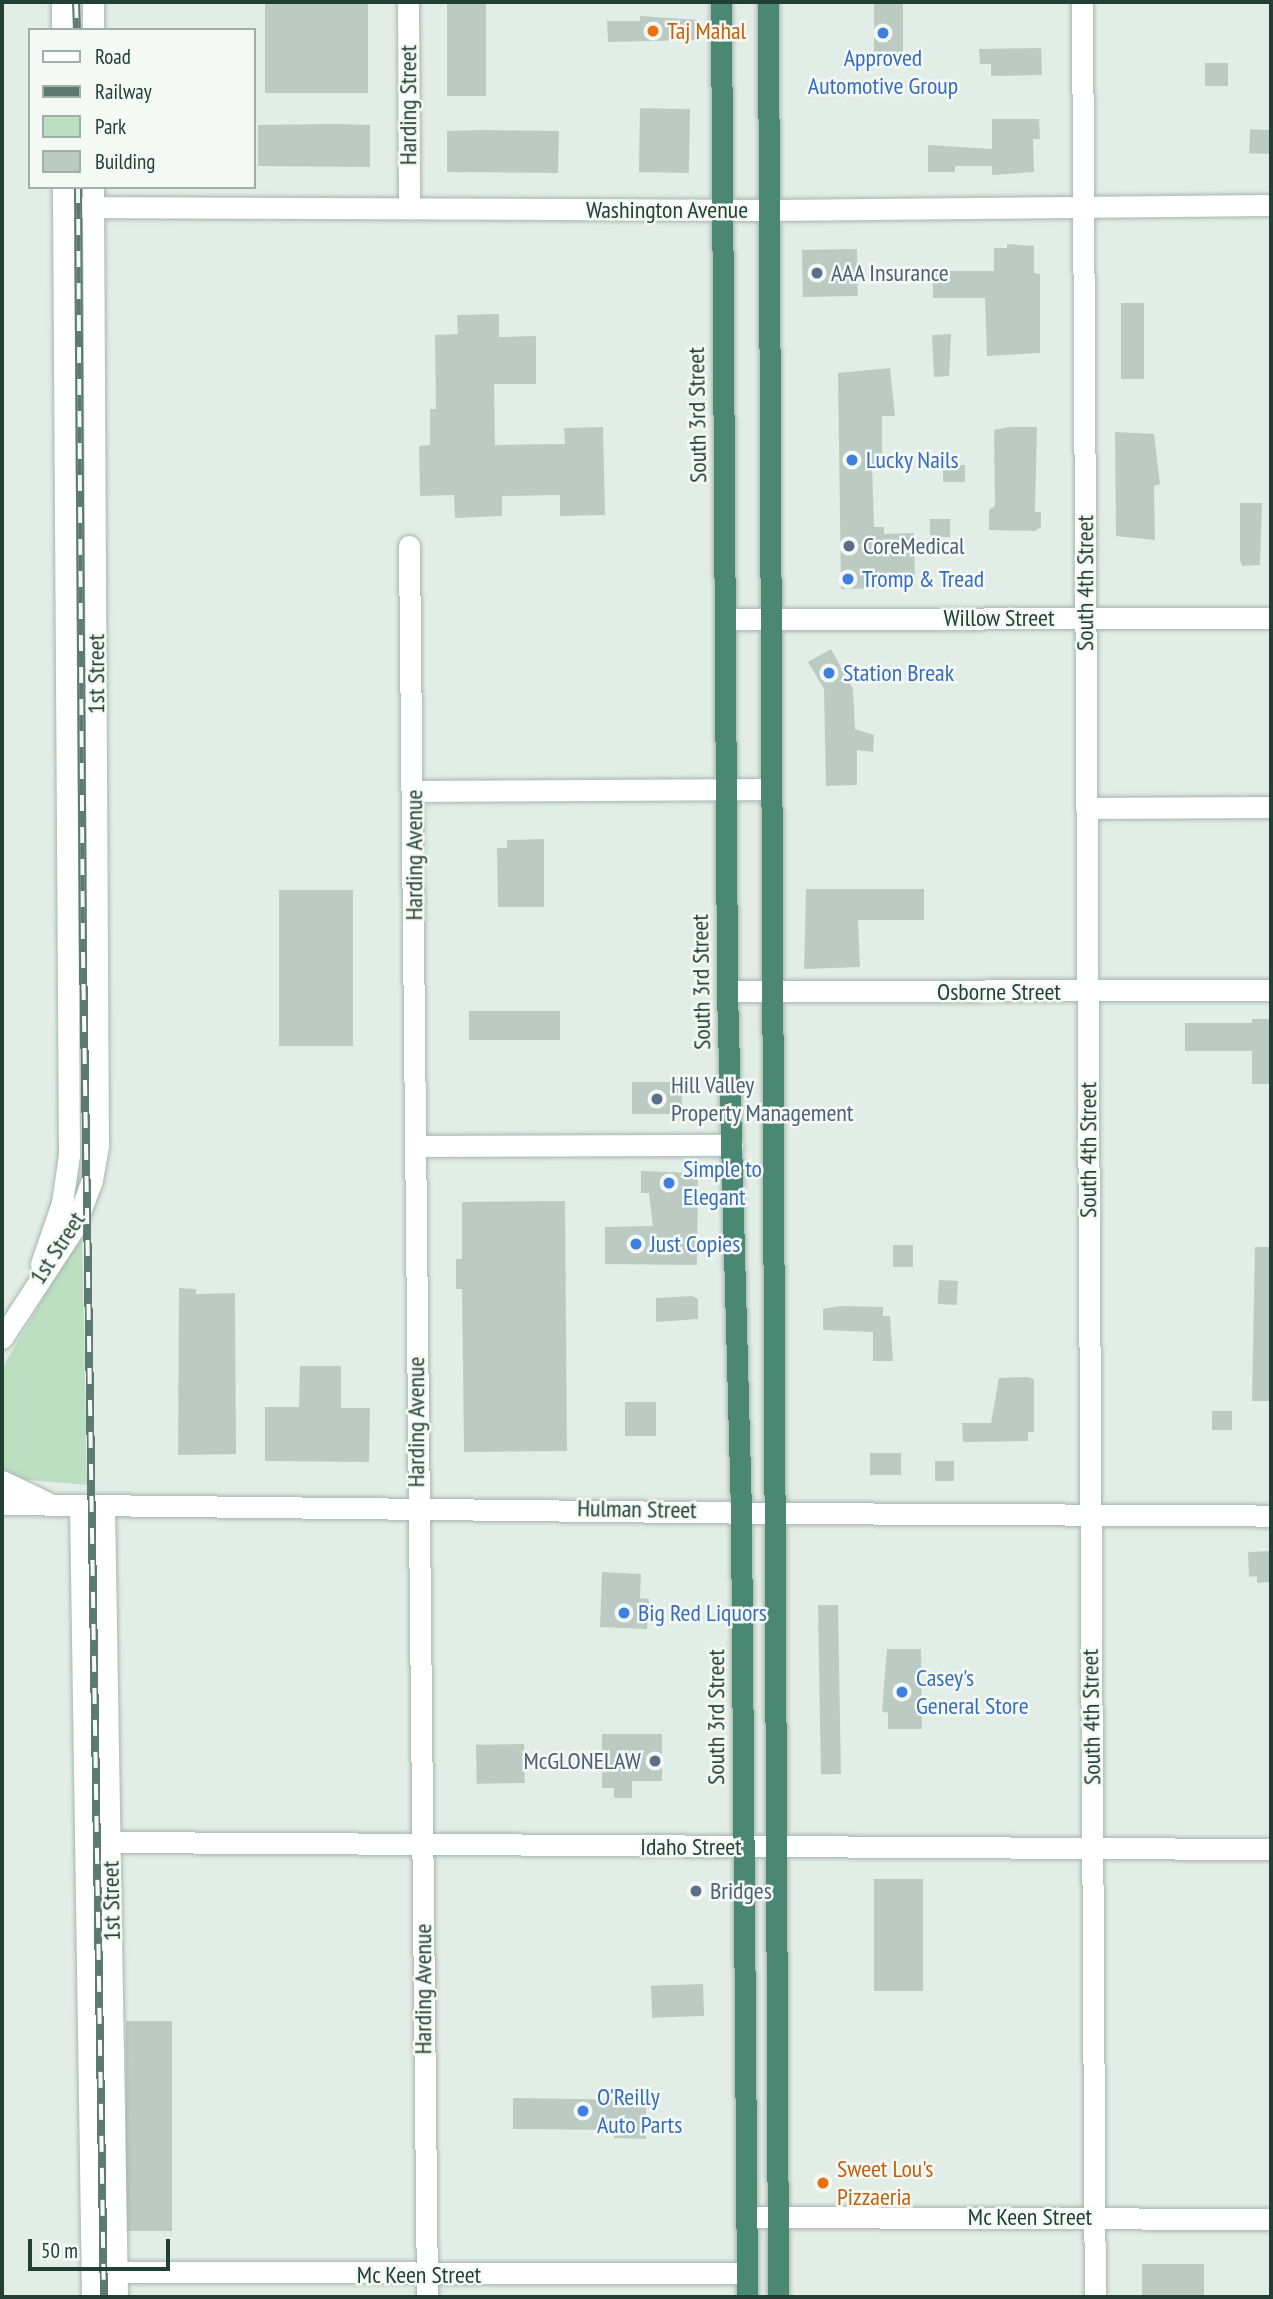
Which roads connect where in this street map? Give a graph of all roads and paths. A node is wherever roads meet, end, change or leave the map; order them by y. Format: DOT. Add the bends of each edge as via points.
graph roads {
  1 [pos="62,2"];
  2 [pos="93,2"];
  3 [pos="408,2"];
  4 [pos="721,2"];
  5 [pos="768,2"];
  6 [pos="1082,2"];
  7 [pos="62,28"];
  8 [pos="93,28"];
  9 [pos="63,197"];
  10 [pos="94,197"];
  11 [pos="1271,205"];
  12 [pos="1083,207"];
  13 [pos="409,208"];
  14 [pos="721,211"];
  15 [pos="771,211"];
  16 [pos="409,546"];
  17 [pos="726,618"];
  18 [pos="769,618"];
  19 [pos="1085,618"];
  20 [pos="1271,618"];
  21 [pos="725,789"];
  22 [pos="771,789"];
  23 [pos="414,791"];
  24 [pos="1271,807"];
  25 [pos="1086,808"];
  26 [pos="727,990"];
  27 [pos="1271,990"];
  28 [pos="1088,992"];
  29 [pos="771,993"];
  30 [pos="732,1145"];
  31 [pos="415,1146"];
  32 [pos="29,1291"];
  33 [pos="2,1338"];
  34 [pos="2,1481"];
  35 [pos="2,1504"];
  36 [pos="51,1504"];
  37 [pos="80,1505"];
  38 [pos="104,1505"];
  39 [pos="416,1505"];
  40 [pos="741,1511"];
  41 [pos="1088,1512"];
  42 [pos="776,1513"];
  43 [pos="1271,1516"];
  44 [pos="110,1842"];
  45 [pos="422,1846"];
  46 [pos="743,1847"];
  47 [pos="776,1847"];
  48 [pos="1271,1849"];
  49 [pos="1093,1850"];
  50 [pos="778,2216"];
  51 [pos="747,2217"];
  52 [pos="1093,2217"];
  53 [pos="1271,2219"];
  54 [pos="92,2272"];
  55 [pos="117,2272"];
  56 [pos="747,2273"];
  57 [pos="425,2275"];
  58 [pos="92,2297"];
  59 [pos="117,2297"];
  60 [pos="427,2297"];
  61 [pos="747,2297"];
  62 [pos="778,2297"];
  63 [pos="1095,2297"];
  1 -- 7 [label="street"];
  2 -- 8 [label="street"];
  3 -- 13 [label="street, Harding Street"];
  4 -- 14 [label="highway, South 3rd Street"];
  5 -- 15 [label="highway"];
  6 -- 12 [label="street, South 4th Street"];
  9 -- 10 [label="street, Washington Avenue"];
  9 -- 32 [label="street, 1st Street" via="69,1154 62,1203"];
  10 -- 13 [label="street, Washington Avenue"];
  10 -- 32 [label="street, 1st Street" via="98,1145 81,1214 65,1244"];
  11 -- 12 [label="street, Washington Avenue"];
  12 -- 15 [label="street, Washington Avenue"];
  12 -- 19 [label="street, South 4th Street"];
  13 -- 14 [label="street, Washington Avenue"];
  14 -- 15 [label="street, Washington Avenue"];
  14 -- 17 [label="highway, South 3rd Street"];
  15 -- 18 [label="highway"];
  16 -- 23 [label="street, Harding Avenue"];
  17 -- 18 [label="street, Willow Street"];
  17 -- 21 [label="highway, South 3rd Street"];
  18 -- 19 [label="street, Willow Street"];
  18 -- 22 [label="highway"];
  19 -- 20 [label="street, Willow Street"];
  19 -- 25 [label="street, South 4th Street"];
  21 -- 22 [label="street"];
  21 -- 23 [label="street"];
  21 -- 26 [label="highway, South 3rd Street"];
  22 -- 29 [label="highway"];
  23 -- 31 [label="street, Harding Avenue"];
  24 -- 25 [label="street"];
  25 -- 28 [label="street, South 4th Street"];
  26 -- 29 [label="street, Osborne Street"];
  26 -- 30 [label="highway, South 3rd Street"];
  27 -- 28 [label="street, Osborne Street"];
  28 -- 29 [label="street, Osborne Street"];
  28 -- 41 [label="street, South 4th Street"];
  29 -- 42 [label="highway"];
  30 -- 31 [label="street"];
  30 -- 40 [label="highway, South 3rd Street"];
  31 -- 39 [label="street, Harding Avenue"];
  32 -- 33 [label="street"];
  34 -- 36 [label="street"];
  35 -- 36 [label="street, Hulman Street"];
  36 -- 37 [label="street, Hulman Street"];
  37 -- 38 [label="street, Hulman Street"];
  37 -- 54 [label="street, 1st Street"];
  38 -- 39 [label="street, Hulman Street"];
  38 -- 44 [label="street, 1st Street"];
  39 -- 40 [label="street, Hulman Street"];
  39 -- 45 [label="street, Harding Avenue"];
  40 -- 42 [label="street, Hulman Street"];
  40 -- 46 [label="highway, South 3rd Street"];
  41 -- 42 [label="street, Hulman Street"];
  41 -- 43 [label="street, Hulman Street"];
  41 -- 49 [label="street, South 4th Street"];
  42 -- 47 [label="highway"];
  44 -- 45 [label="street, Idaho Street"];
  44 -- 55 [label="street, 1st Street"];
  45 -- 46 [label="street, Idaho Street"];
  45 -- 57 [label="street, Harding Avenue"];
  46 -- 47 [label="street, Idaho Street"];
  46 -- 51 [label="highway, South 3rd Street"];
  47 -- 49 [label="street, Idaho Street"];
  47 -- 50 [label="highway"];
  48 -- 49 [label="street, Idaho Street"];
  49 -- 52 [label="street, South 4th Street"];
  50 -- 51 [label="street, Mc Keen Street"];
  50 -- 52 [label="street, Mc Keen Street"];
  50 -- 62 [label="highway"];
  51 -- 56 [label="highway, South 3rd Street"];
  52 -- 53 [label="street, Mc Keen Street"];
  52 -- 63 [label="street, South 4th Street"];
  54 -- 55 [label="street, Mc Keen Street"];
  54 -- 58 [label="street, 1st Street"];
  55 -- 57 [label="street, Mc Keen Street"];
  55 -- 59 [label="street, 1st Street"];
  56 -- 57 [label="street, Mc Keen Street"];
  56 -- 61 [label="highway, South 3rd Street"];
  57 -- 60 [label="street, Harding Avenue"];
}
